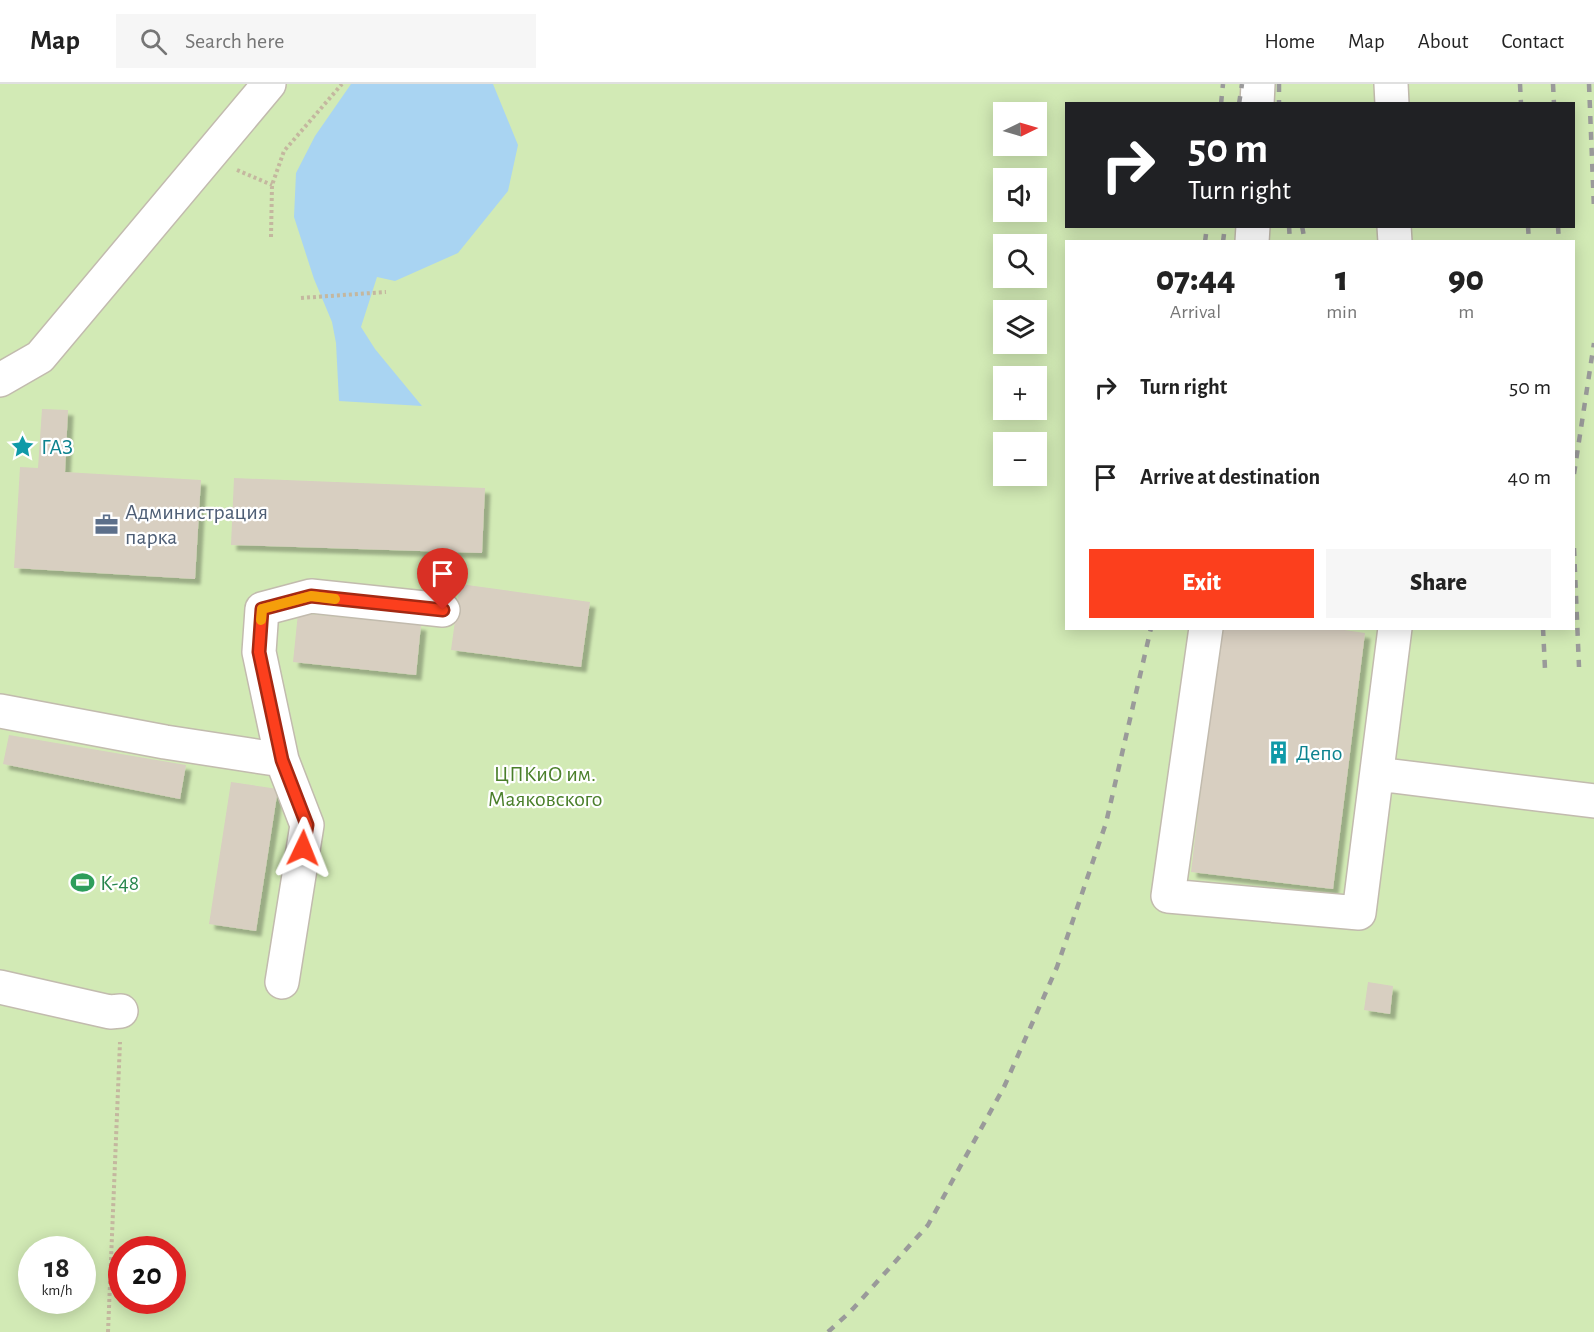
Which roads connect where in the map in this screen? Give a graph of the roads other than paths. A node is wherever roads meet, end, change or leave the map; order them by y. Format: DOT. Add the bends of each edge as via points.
graph roads {
  1 [pos="269,84"];
  2 [pos="1258,84"];
  3 [pos="1391,84"];
  4 [pos="1257,102"];
  5 [pos="1392,102"];
  6 [pos="0,380"];
  7 [pos="443,610"];
  8 [pos="1206,630"];
  9 [pos="1395,630"];
  10 [pos="0,711"];
  11 [pos="282,760"];
  12 [pos="1377,774"];
  13 [pos="1594,801"];
  14 [pos="282,982"];
  15 [pos="0,987"];
  16 [pos="121,1011"];
  1 -- 6 [label="street" via="40,357"];
  2 -- 4 [label="street"];
  3 -- 5 [label="street"];
  7 -- 11 [label="street" via="311,596 262,609 259,652"];
  8 -- 12 [label="street" via="1168,896 1359,913"];
  9 -- 12 [label="street"];
  10 -- 11 [label="street"];
  11 -- 14 [label="street" via="307,825"];
  12 -- 13 [label="street"];
  15 -- 16 [label="street" via="110,1012"];
}
